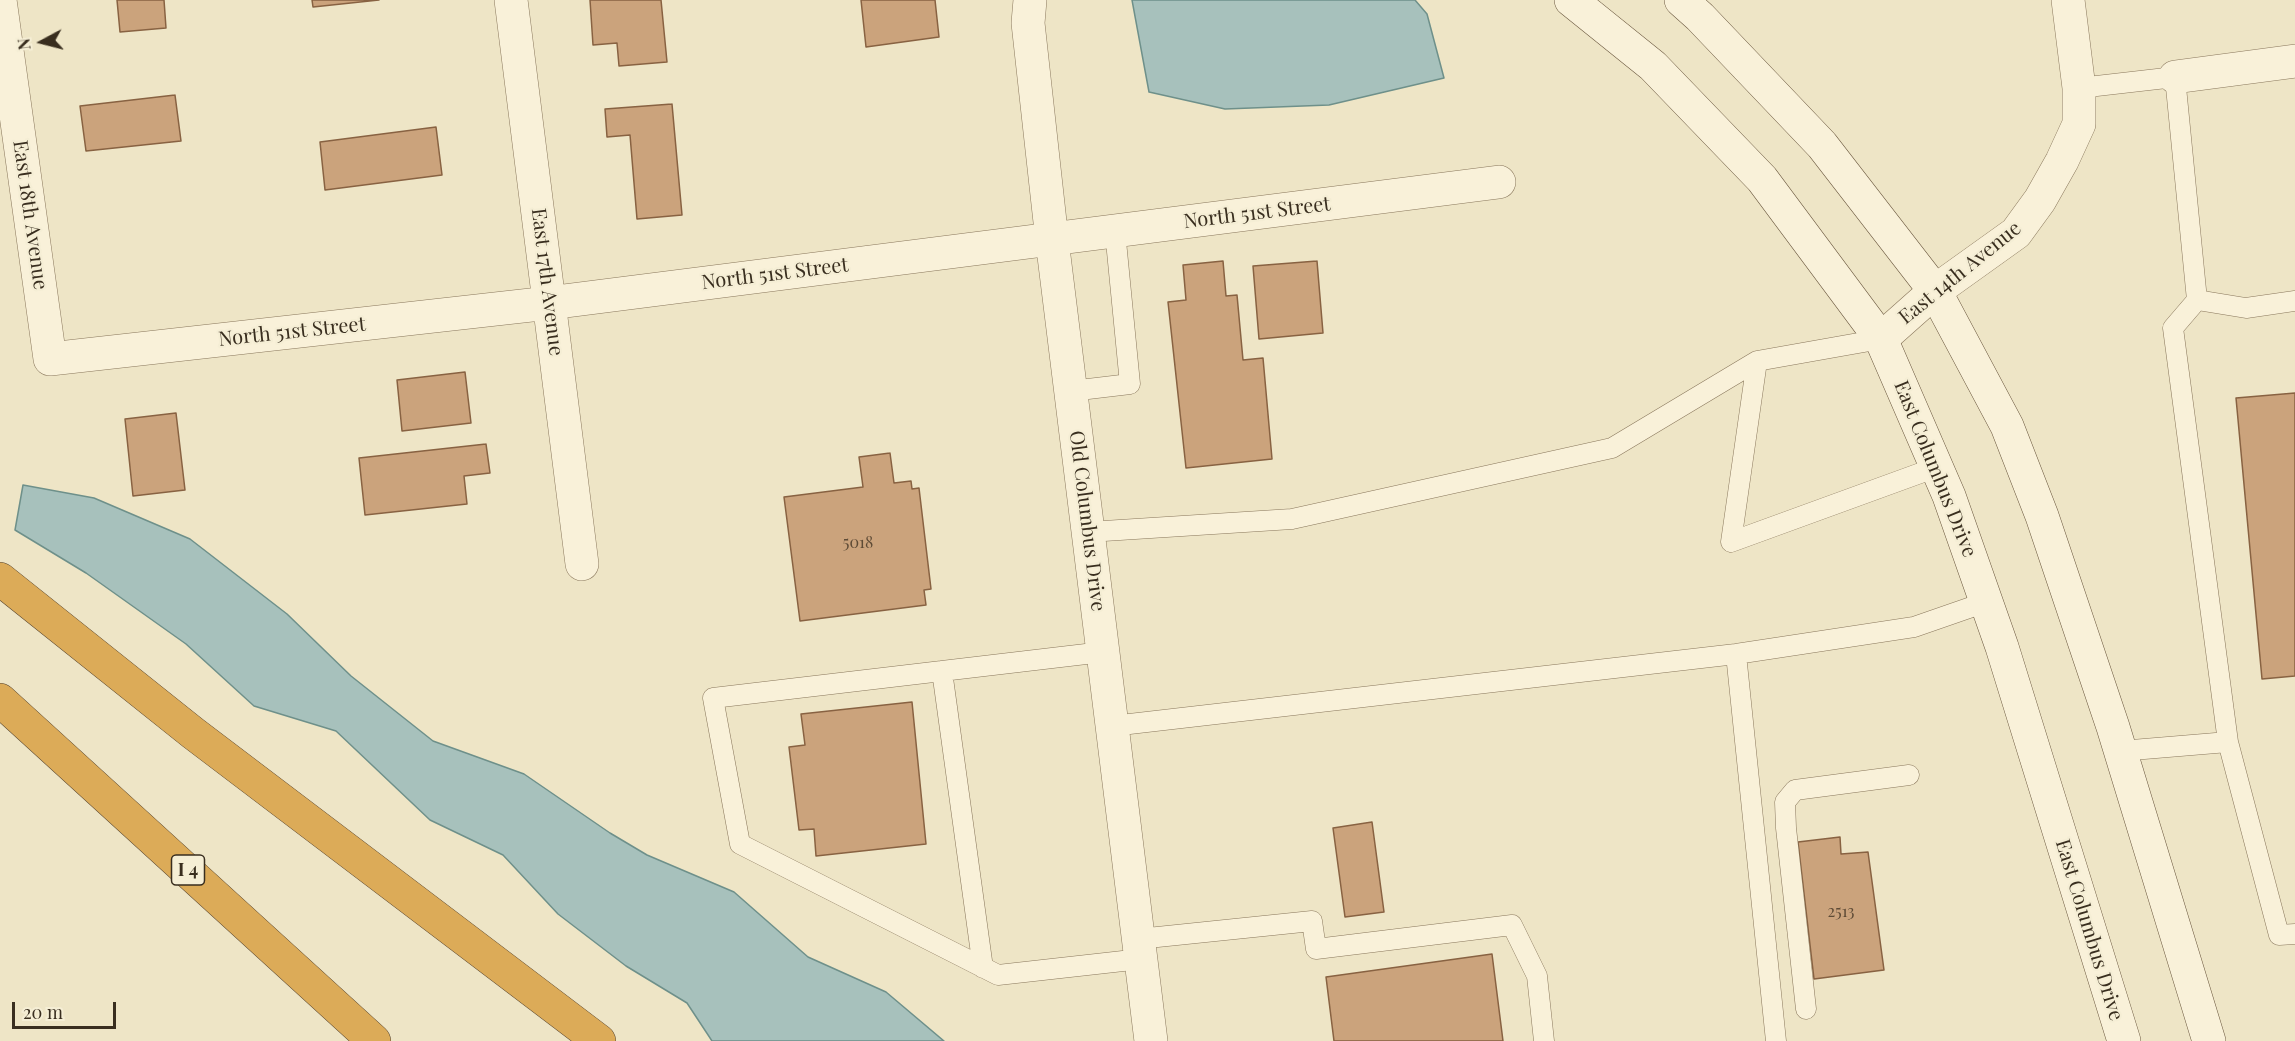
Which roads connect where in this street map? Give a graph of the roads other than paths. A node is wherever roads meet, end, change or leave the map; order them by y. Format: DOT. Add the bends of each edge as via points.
graph roads {
  1 [pos="0,0"];
  2 [pos="511,0"];
  3 [pos="1030,0"];
  4 [pos="1571,0"];
  5 [pos="1681,0"];
  6 [pos="2068,0"];
  7 [pos="2295,61"];
  8 [pos="2175,77"];
  9 [pos="2079,87"];
  10 [pos="1499,182"];
  11 [pos="1115,231"];
  12 [pos="1052,240"];
  13 [pos="1935,291"];
  14 [pos="2197,300"];
  15 [pos="2295,301"];
  16 [pos="549,303"];
  17 [pos="1881,339"];
  18 [pos="50,359"];
  19 [pos="1756,361"];
  20 [pos="1071,391"];
  21 [pos="1937,467"];
  22 [pos="1088,532"];
  23 [pos="582,564"];
  24 [pos="0,579"];
  25 [pos="1986,602"];
  26 [pos="1103,652"];
  27 [pos="1736,654"];
  28 [pos="942,671"];
  29 [pos="0,700"];
  30 [pos="1112,726"];
  31 [pos="2228,742"];
  32 [pos="2120,751"];
  33 [pos="1910,775"];
  34 [pos="2295,934"];
  35 [pos="1140,949"];
  36 [pos="983,968"];
  37 [pos="1806,1009"];
  38 [pos="375,1041"];
  39 [pos="599,1041"];
  40 [pos="1151,1041"];
  41 [pos="1544,1041"];
  42 [pos="1776,1041"];
  43 [pos="2124,1041"];
  44 [pos="2209,1041"];
  1 -- 18 [label="street, East 18th Avenue"];
  2 -- 16 [label="street, East 17th Avenue"];
  3 -- 12 [label="street, Old Columbus Drive" via="1028,23"];
  4 -- 17 [label="street, East Columbus Drive" via="1653,66 1762,179"];
  5 -- 13 [label="street" via="1822,145"];
  6 -- 9 [label="street, East 14th Avenue"];
  7 -- 8 [label="street"];
  8 -- 9 [label="lane"];
  8 -- 14 [label="lane"];
  9 -- 13 [label="street, East 14th Avenue" via="2079,124 2040,200 2016,233"];
  10 -- 11 [label="street, North 51st Street"];
  11 -- 12 [label="street, North 51st Street"];
  11 -- 20 [label="lane" via="1130,384"];
  12 -- 16 [label="street, North 51st Street"];
  12 -- 20 [label="street, Old Columbus Drive"];
  13 -- 17 [label="street, East 14th Avenue"];
  13 -- 32 [label="street" via="2011,436 2043,516"];
  14 -- 15 [label="lane" via="2246,308"];
  14 -- 31 [label="lane" via="2173,328"];
  16 -- 18 [label="street, North 51st Street"];
  16 -- 23 [label="street, East 17th Avenue"];
  17 -- 19 [label="lane"];
  17 -- 21 [label="street, East Columbus Drive"];
  19 -- 21 [label="lane" via="1731,542"];
  19 -- 22 [label="lane" via="1612,448 1292,519"];
  20 -- 22 [label="street, Old Columbus Drive"];
  21 -- 25 [label="street, East Columbus Drive"];
  22 -- 26 [label="street, Old Columbus Drive"];
  24 -- 39 [label="highway" via="193,733"];
  25 -- 27 [label="lane" via="1914,627"];
  25 -- 43 [label="street, East Columbus Drive"];
  26 -- 28 [label="lane"];
  26 -- 30 [label="street, Old Columbus Drive"];
  27 -- 30 [label="lane"];
  27 -- 42 [label="lane"];
  28 -- 36 [label="lane"];
  28 -- 36 [label="lane" via="713,698 740,844"];
  29 -- 38 [label="highway, I 4"];
  30 -- 35 [label="street, Old Columbus Drive"];
  31 -- 32 [label="lane"];
  31 -- 34 [label="lane" via="2279,935"];
  32 -- 44 [label="street"];
  33 -- 37 [label="lane" via="1795,790 1785,802"];
  35 -- 36 [label="lane" via="998,975"];
  35 -- 40 [label="street, Old Columbus Drive"];
  35 -- 41 [label="lane" via="1312,921 1316,949 1512,926 1538,976"];
}
